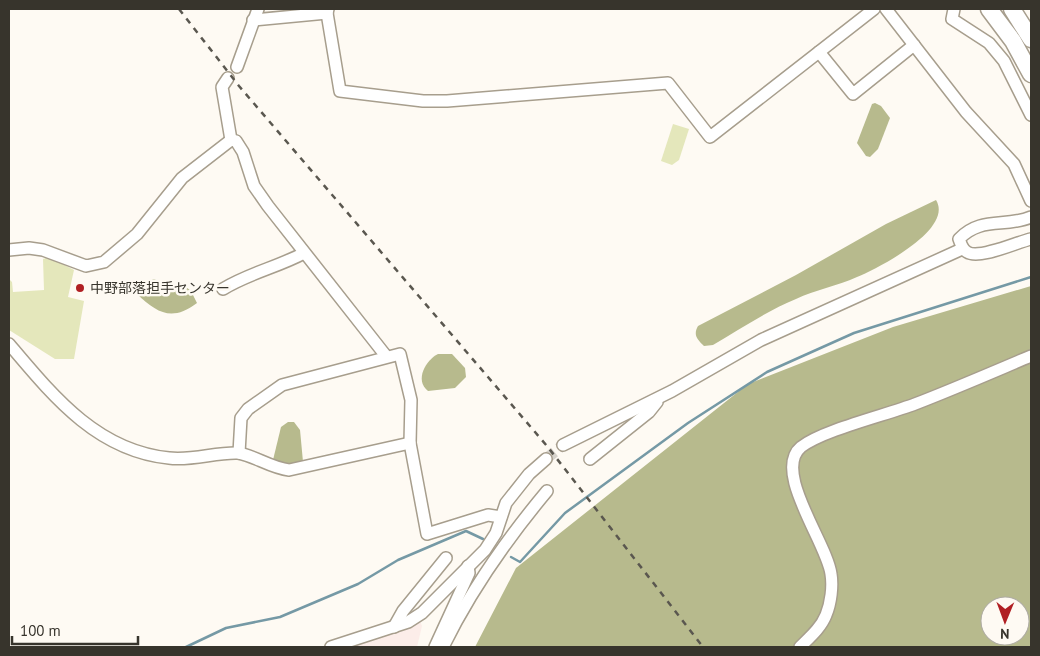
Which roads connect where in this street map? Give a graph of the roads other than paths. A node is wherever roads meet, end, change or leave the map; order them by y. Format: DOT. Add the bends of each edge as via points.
graph roads {
  1 [pos="258,9"];
  2 [pos="874,9"];
  3 [pos="886,9"];
  4 [pos="954,9"];
  5 [pos="989,9"];
  6 [pos="1012,9"];
  7 [pos="328,11"];
  8 [pos="253,20"];
  9 [pos="1031,39"];
  10 [pos="914,45"];
  11 [pos="819,52"];
  12 [pos="237,67"];
  13 [pos="1031,74"];
  14 [pos="228,78"];
  15 [pos="1031,115"];
  16 [pos="231,140"];
  17 [pos="1031,201"];
  18 [pos="1031,216"];
  19 [pos="1031,239"];
  20 [pos="962,249"];
  21 [pos="9,250"];
  22 [pos="304,253"];
  23 [pos="223,289"];
  24 [pos="9,344"];
  25 [pos="386,356"];
  26 [pos="1031,356"];
  27 [pos="663,396"];
  28 [pos="410,443"];
  29 [pos="563,445"];
  30 [pos="239,453"];
  31 [pos="546,459"];
  32 [pos="590,459"];
  33 [pos="547,491"];
  34 [pos="501,517"];
  35 [pos="446,558"];
  36 [pos="468,566"];
  37 [pos="394,627"];
  38 [pos="331,647"];
  39 [pos="435,647"];
  40 [pos="443,647"];
  41 [pos="800,647"];
  1 -- 8 [label="street"];
  2 -- 11 [label="street"];
  3 -- 10 [label="street"];
  4 -- 15 [label="street" via="952,19 989,44 1004,61"];
  5 -- 13 [label="highway" via="1013,40"];
  6 -- 9 [label="highway"];
  7 -- 8 [label="street"];
  7 -- 11 [label="street" via="340,92 447,101 668,83 710,138"];
  8 -- 12 [label="street"];
  10 -- 11 [label="street" via="853,94"];
  10 -- 17 [label="street" via="966,112 1014,164"];
  14 -- 16 [label="street" via="222,87"];
  16 -- 21 [label="street" via="182,178 137,234 104,262 86,266 43,250"];
  16 -- 22 [label="street" via="236,141 244,152 254,186"];
  18 -- 20 [label="street" via="1024,220 980,224 959,239"];
  19 -- 20 [label="street" via="978,254 968,254"];
  20 -- 27 [label="street" via="761,340"];
  22 -- 23 [label="street"];
  22 -- 25 [label="street"];
  24 -- 30 [label="street" via="46,387 110,442 135,452 172,459"];
  25 -- 28 [label="street" via="400,354 411,400"];
  25 -- 30 [label="street" via="282,385 248,409 241,418"];
  26 -- 41 [label="street" via="916,404 820,437 800,448 793,459 792,474 831,573 826,615"];
  27 -- 29 [label="street"];
  27 -- 32 [label="street" via="649,412"];
  28 -- 30 [label="street" via="289,470"];
  28 -- 34 [label="street" via="427,534 488,515"];
  31 -- 34 [label="street" via="516,488"];
  33 -- 40 [label="street" via="482,576"];
  34 -- 36 [label="street" via="485,550"];
  35 -- 37 [label="street"];
  36 -- 37 [label="street" via="422,613"];
  36 -- 39 [label="street" via="469,573"];
  37 -- 38 [label="street"];
}
